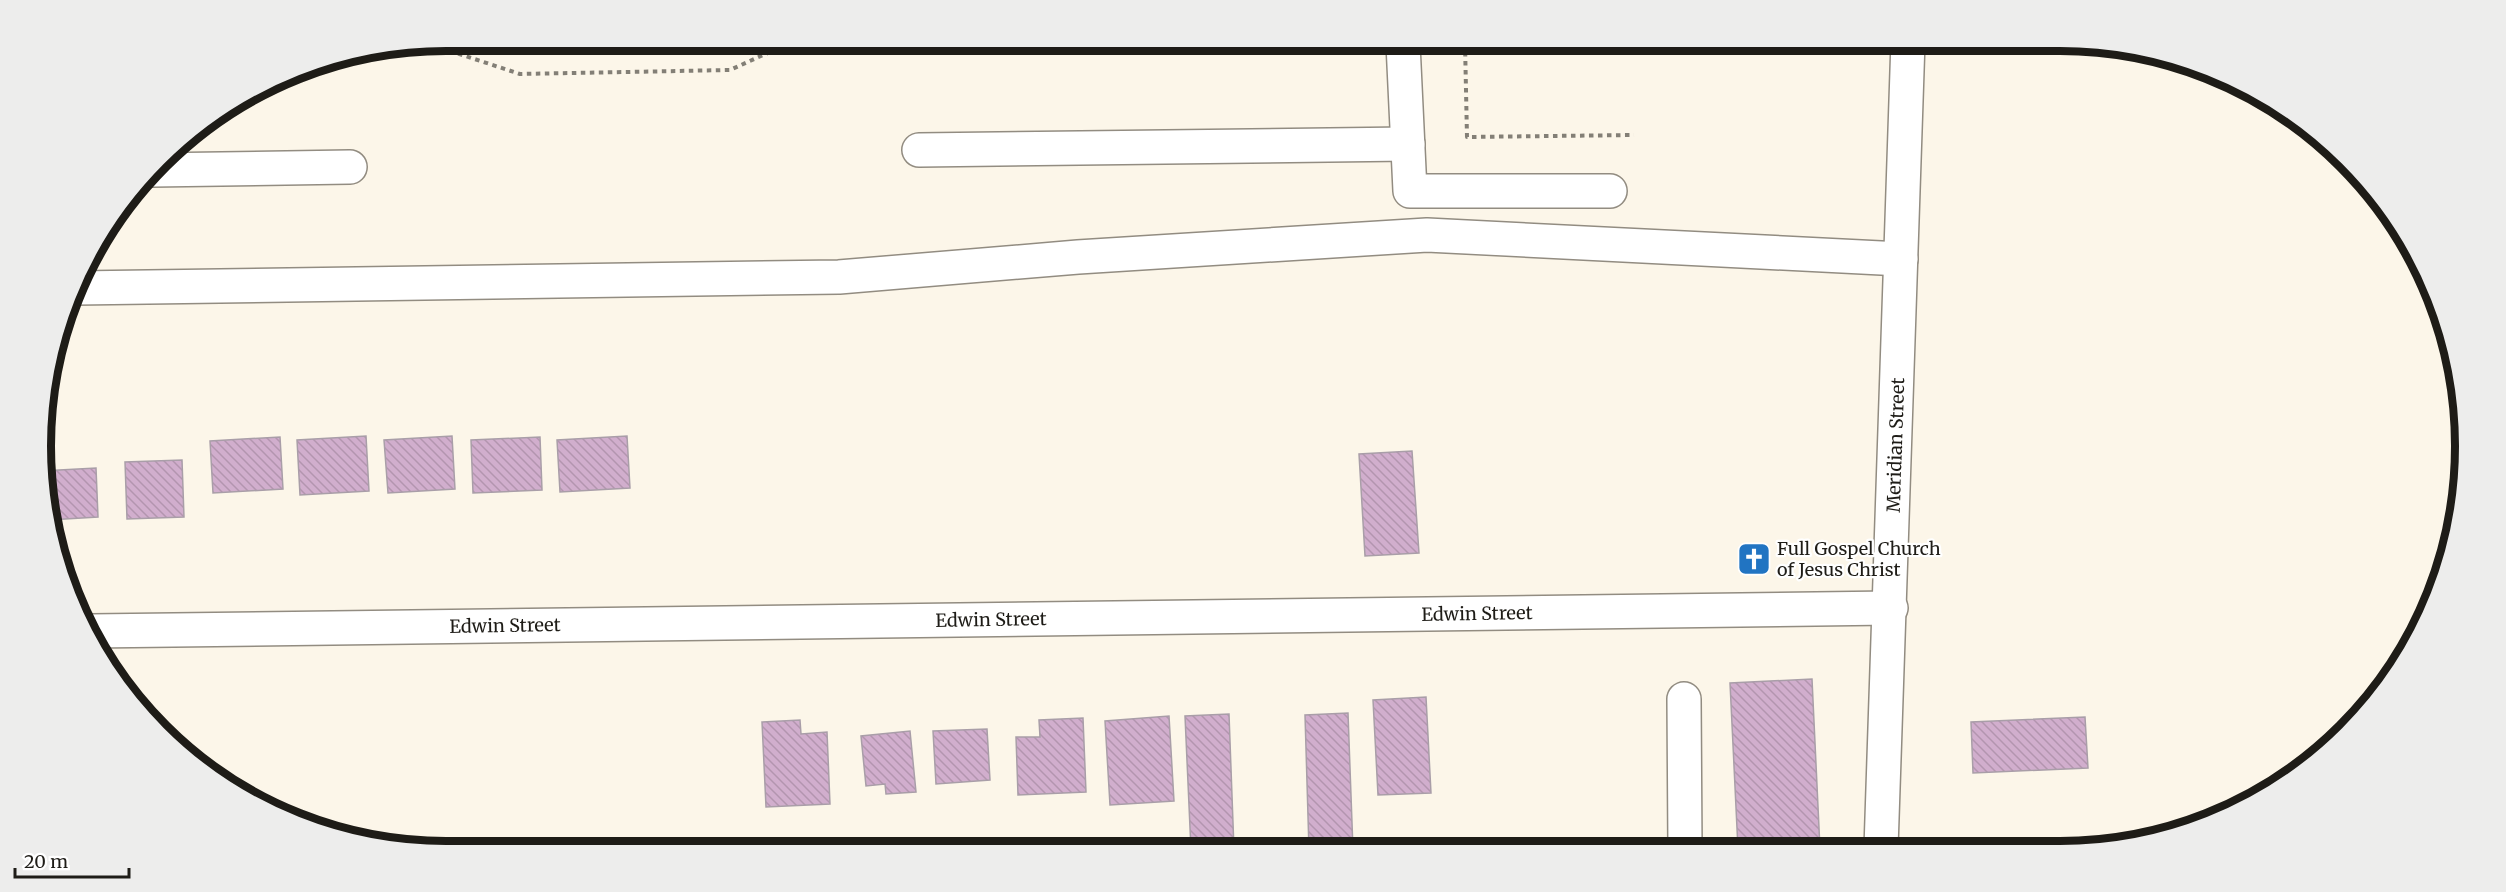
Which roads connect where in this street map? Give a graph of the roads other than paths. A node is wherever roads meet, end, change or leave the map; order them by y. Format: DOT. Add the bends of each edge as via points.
graph roads {
  1 [pos="1403,51"];
  2 [pos="1908,51"];
  3 [pos="1408,144"];
  4 [pos="919,150"];
  5 [pos="350,167"];
  6 [pos="164,170"];
  7 [pos="1610,191"];
  8 [pos="1901,259"];
  9 [pos="85,287"];
  10 [pos="1891,608"];
  11 [pos="97,631"];
  12 [pos="1684,699"];
  13 [pos="1685,841"];
  14 [pos="1881,841"];
  1 -- 3 [label="street"];
  2 -- 8 [label="street, Meridian Street"];
  3 -- 4 [label="street"];
  3 -- 7 [label="street" via="1410,191"];
  5 -- 6 [label="street"];
  8 -- 9 [label="street" via="1427,235 1078,257 839,278"];
  8 -- 10 [label="street, Meridian Street"];
  10 -- 11 [label="street, Edwin Street"];
  10 -- 14 [label="street, Meridian Street"];
  12 -- 13 [label="street"];
}
